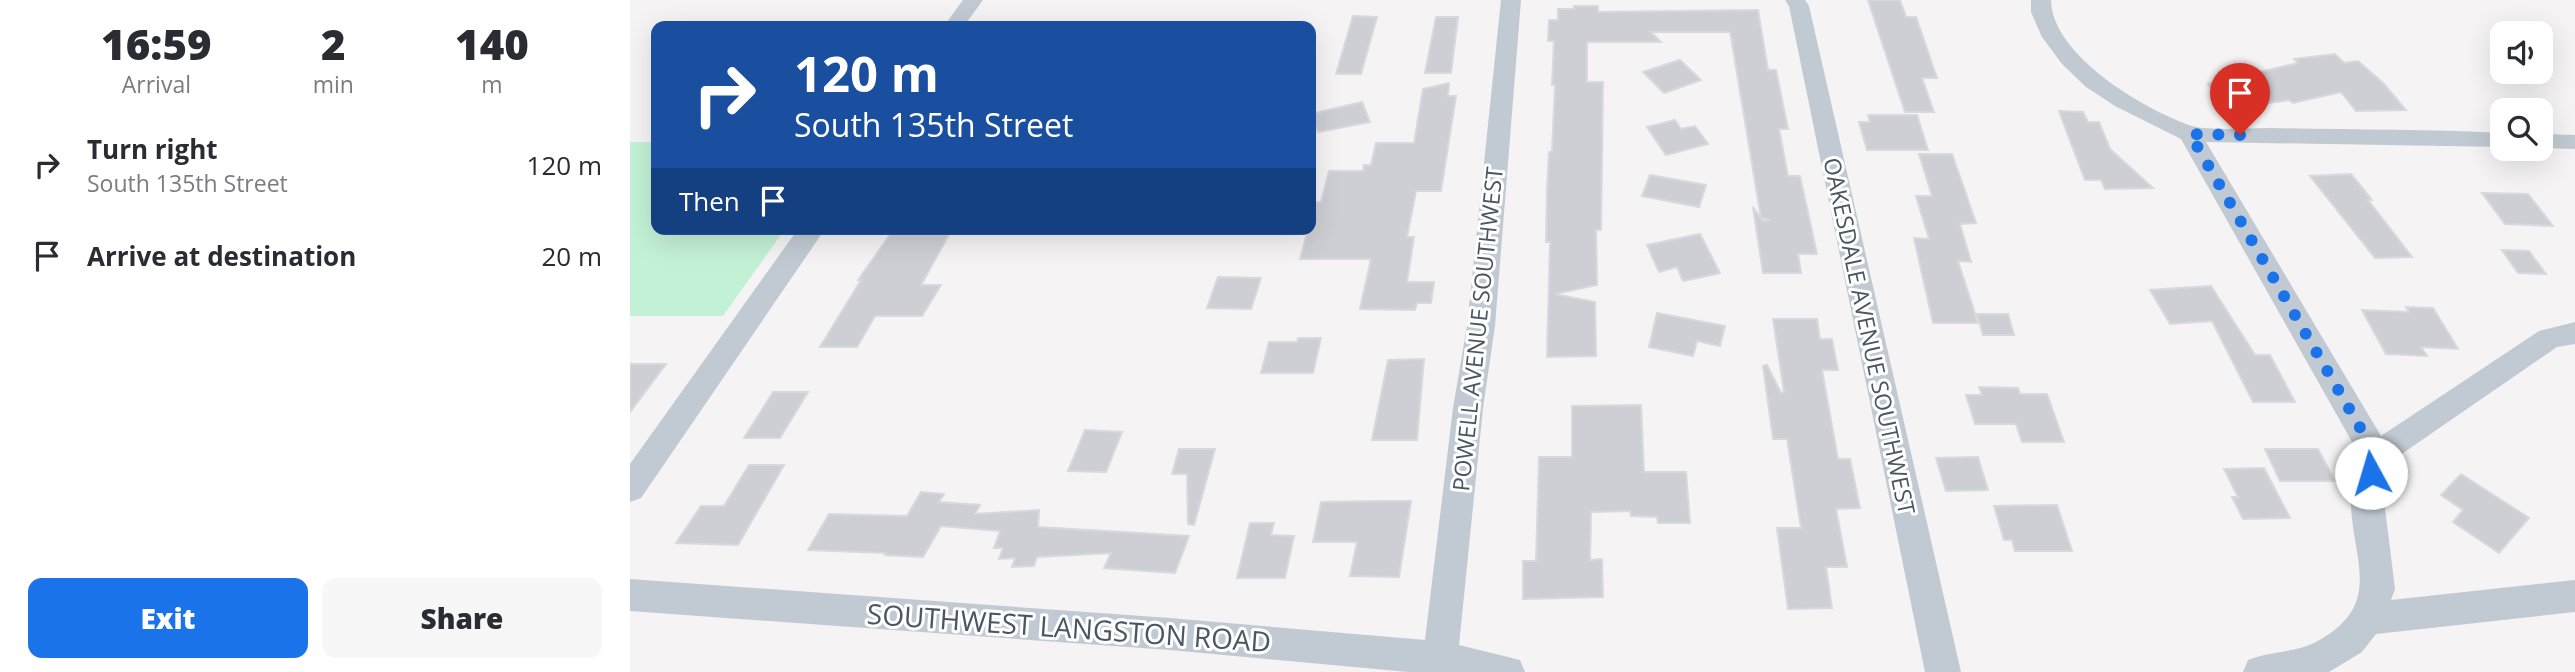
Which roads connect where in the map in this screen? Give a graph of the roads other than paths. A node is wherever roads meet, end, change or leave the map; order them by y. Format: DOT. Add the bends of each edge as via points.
graph roads {
  1 [pos="972,0"];
  2 [pos="1511,0"];
  3 [pos="1795,0"];
  4 [pos="2041,0"];
  5 [pos="957,21"];
  6 [pos="2190,134"];
  7 [pos="2490,140"];
  8 [pos="2553,141"];
  9 [pos="2575,142"];
  10 [pos="808,235"];
  11 [pos="2575,333"];
  12 [pos="2376,455"];
  13 [pos="630,489"];
  14 [pos="630,595"];
  15 [pos="2575,596"];
  16 [pos="2367,619"];
  17 [pos="1440,658"];
  18 [pos="1507,672"];
  19 [pos="1943,672"];
  20 [pos="2261,672"];
  1 -- 5 [label="street"];
  2 -- 17 [label="street, POWELL AVENUE SOUTHWEST" via="1481,327"];
  3 -- 19 [label="street, OAKESDALE AVENUE SOUTHWEST"];
  4 -- 6 [label="street" via="2041,12 2053,37 2094,82"];
  6 -- 7 [label="street"];
  6 -- 12 [label="street"];
  8 -- 9 [label="street"];
  10 -- 13 [label="street"];
  11 -- 12 [label="street" via="2549,338"];
  12 -- 16 [label="street" via="2367,492 2378,589"];
  14 -- 17 [label="street, SOUTHWEST LANGSTON ROAD"];
  15 -- 16 [label="street"];
  16 -- 20 [label="street" via="2350,640 2324,657"];
  17 -- 18 [label="street, SOUTHWEST LANGSTON ROAD"];
}
